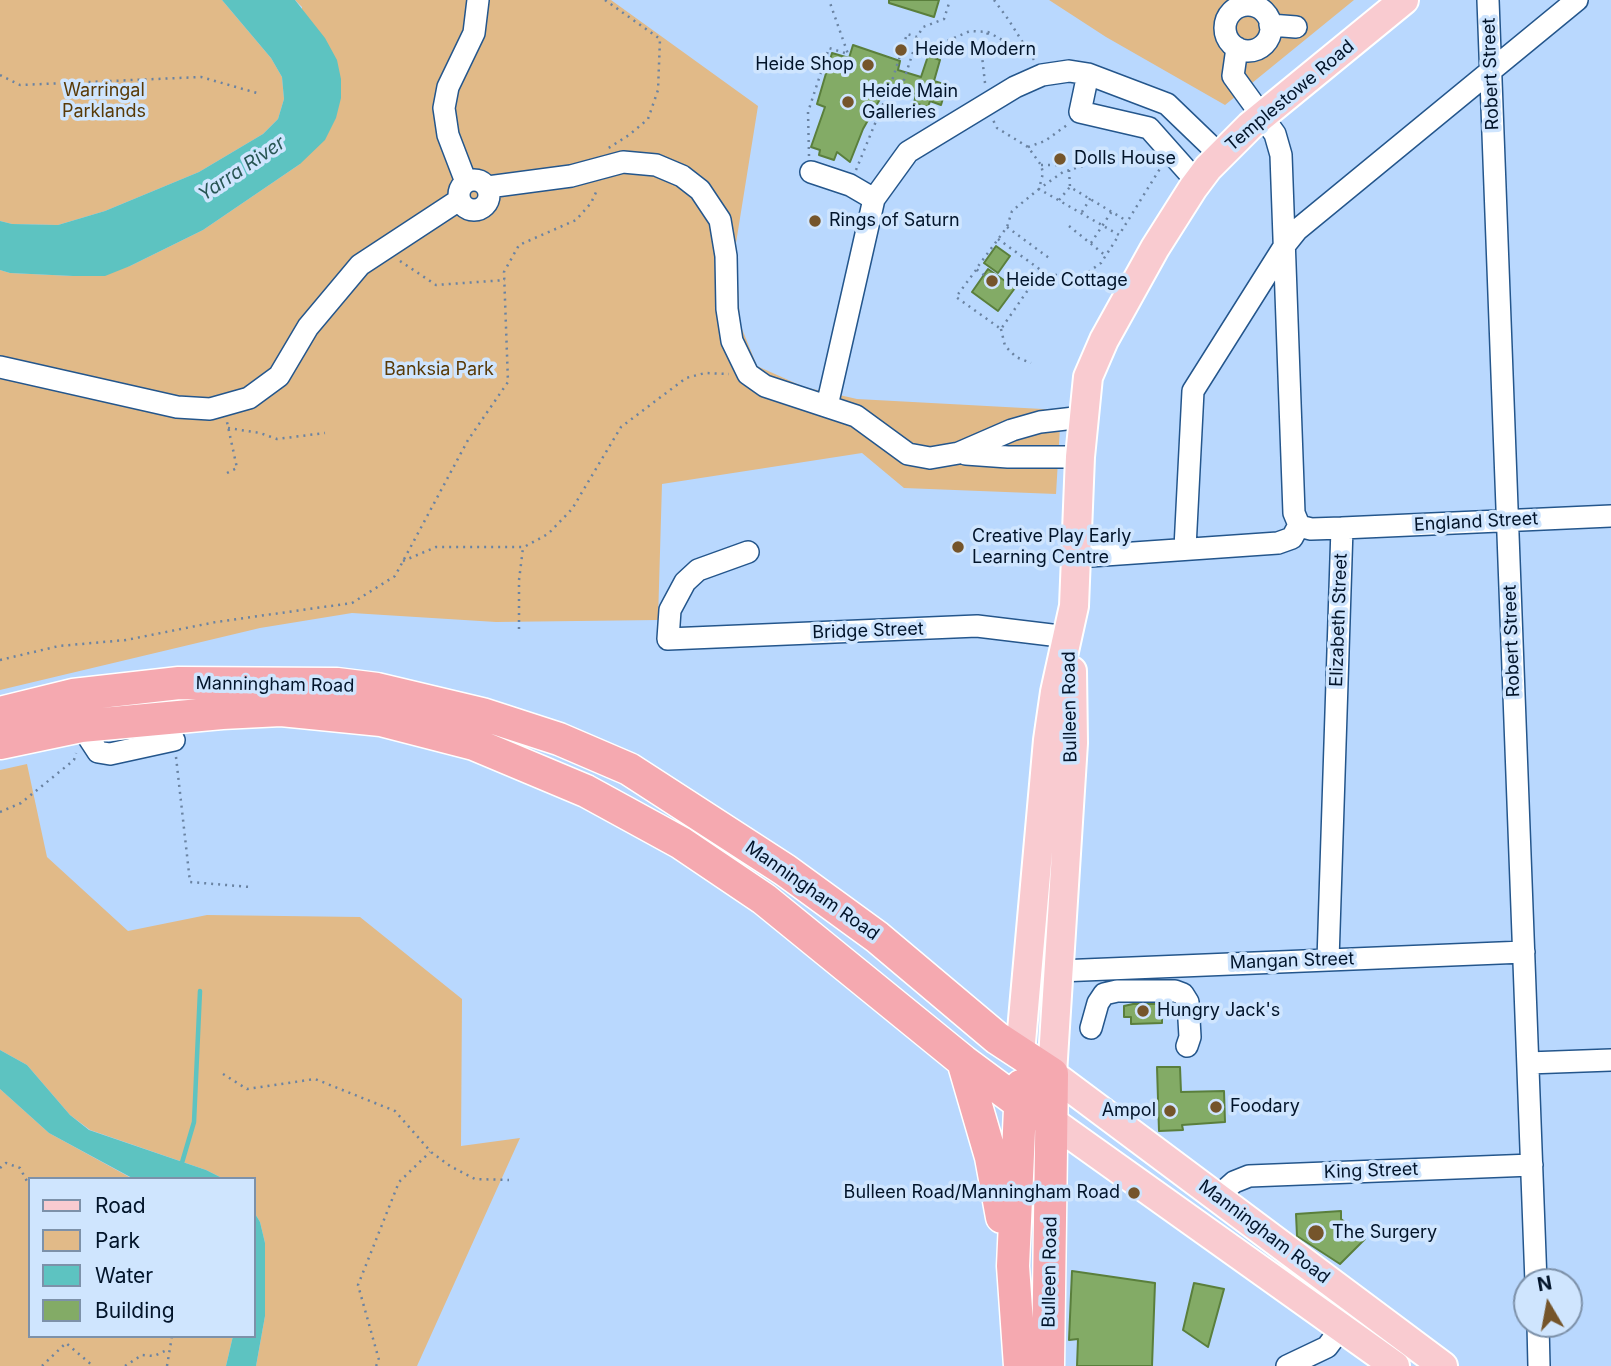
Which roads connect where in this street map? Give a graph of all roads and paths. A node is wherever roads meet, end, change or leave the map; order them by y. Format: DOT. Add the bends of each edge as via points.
graph roads {
  1 [pos="478,0"];
  2 [pos="605,0"];
  3 [pos="829,0"];
  4 [pos="950,0"];
  5 [pos="994,0"];
  6 [pos="1405,0"];
  7 [pos="1488,0"];
  8 [pos="1577,0"];
  9 [pos="1242,3"];
  10 [pos="1270,25"];
  11 [pos="1296,27"];
  12 [pos="988,32"];
  13 [pos="917,37"];
  14 [pos="1025,44"];
  15 [pos="915,46"];
  16 [pos="1237,48"];
  17 [pos="1491,71"];
  18 [pos="1088,74"];
  19 [pos="0,75"];
  20 [pos="1042,75"];
  21 [pos="257,93"];
  22 [pos="884,94"];
  23 [pos="1167,104"];
  24 [pos="986,107"];
  25 [pos="1080,112"];
  26 [pos="1263,116"];
  27 [pos="1149,128"];
  28 [pos="1028,147"];
  29 [pos="1171,152"];
  30 [pos="1220,155"];
  31 [pos="1096,162"];
  32 [pos="1041,165"];
  33 [pos="1057,165"];
  34 [pos="600,168"];
  35 [pos="1069,170"];
  36 [pos="811,172"];
  37 [pos="1197,182"];
  38 [pos="850,185"];
  39 [pos="488,187"];
  40 [pos="1070,187"];
  41 [pos="1039,189"];
  42 [pos="462,191"];
  43 [pos="1091,197"];
  44 [pos="874,199"];
  45 [pos="1059,200"];
  46 [pos="1112,211"];
  47 [pos="1081,213"];
  48 [pos="1128,221"];
  49 [pos="1102,225"];
  50 [pos="1069,226"];
  51 [pos="1007,227"];
  52 [pos="1119,235"];
  53 [pos="998,239"];
  54 [pos="1091,243"];
  55 [pos="1285,245"];
  56 [pos="388,246"];
  57 [pos="1106,256"];
  58 [pos="1049,257"];
  59 [pos="976,269"];
  60 [pos="984,275"];
  61 [pos="1051,276"];
  62 [pos="505,280"];
  63 [pos="1001,329"];
  64 [pos="1031,363"];
  65 [pos="0,367"];
  66 [pos="748,374"];
  67 [pos="224,405"];
  68 [pos="827,406"];
  69 [pos="1083,417"];
  70 [pos="228,428"];
  71 [pos="325,433"];
  72 [pos="959,453"];
  73 [pos="1080,457"];
  74 [pos="227,473"];
  75 [pos="1611,516"];
  76 [pos="1508,521"];
  77 [pos="1299,524"];
  78 [pos="1342,528"];
  79 [pos="524,547"];
  80 [pos="1185,548"];
  81 [pos="748,552"];
  82 [pos="1076,557"];
  83 [pos="403,561"];
  84 [pos="519,629"];
  85 [pos="1068,637"];
  86 [pos="0,660"];
  87 [pos="0,713"];
  88 [pos="81,726"];
  89 [pos="559,739"];
  90 [pos="174,740"];
  91 [pos="0,743"];
  92 [pos="544,773"];
  93 [pos="0,812"];
  94 [pos="250,887"];
  95 [pos="1524,952"];
  96 [pos="1328,960"];
  97 [pos="1059,971"];
  98 [pos="1095,1031"];
  99 [pos="1187,1046"];
  100 [pos="1020,1053"];
  101 [pos="1611,1060"];
  102 [pos="962,1061"];
  103 [pos="1528,1063"];
  104 [pos="223,1074"];
  105 [pos="1052,1074"];
  106 [pos="1021,1104"];
  107 [pos="1051,1121"];
  108 [pos="430,1152"];
  109 [pos="1532,1165"];
  110 [pos="0,1168"];
  111 [pos="509,1180"];
  112 [pos="28,1183"];
  113 [pos="1221,1199"];
  114 [pos="1013,1266"];
  115 [pos="1536,1268"];
  116 [pos="1342,1327"];
  117 [pos="172,1338"];
  118 [pos="1538,1338"];
  119 [pos="169,1349"];
  120 [pos="42,1366"];
  121 [pos="93,1366"];
  122 [pos="125,1366"];
  123 [pos="167,1366"];
  124 [pos="376,1366"];
  125 [pos="1020,1366"];
  126 [pos="1048,1366"];
  127 [pos="1287,1366"];
  128 [pos="1395,1366"];
  129 [pos="1443,1366"];
  130 [pos="1539,1366"];
  1 -- 42 [label="street" via="474,33 448,87 444,108"];
  2 -- 34 [label="path" via="660,38 658,90 648,118 609,145 600,158"];
  3 -- 36 [label="path" via="848,54 829,48 812,99 808,112"];
  4 -- 13 [label="path" via="944,19 923,27"];
  5 -- 14 [label="path"];
  6 -- 26 [label="main road, Templestowe Road"];
  7 -- 17 [label="street, Robert Street"];
  8 -- 17 [label="street"];
  9 -- 10 [label="street" via="1257,7"];
  9 -- 16 [label="street" via="1225,25 1227,38"];
  10 -- 11 [label="street"];
  10 -- 16 [label="street" via="1268,39 1258,49"];
  12 -- 14 [label="path" via="1013,46"];
  12 -- 15 [label="path" via="970,31 928,49"];
  12 -- 24 [label="path" via="982,56"];
  13 -- 15 [label="path"];
  13 -- 22 [label="path" via="907,34"];
  14 -- 20 [label="path"];
  15 -- 22 [label="path" via="898,97"];
  16 -- 26 [label="street" via="1233,76"];
  17 -- 55 [label="street" via="1297,230"];
  17 -- 76 [label="street, Robert Street"];
  18 -- 20 [label="street"];
  18 -- 23 [label="street"];
  18 -- 25 [label="street"];
  19 -- 21 [label="path" via="20,85 201,78"];
  20 -- 24 [label="street"];
  22 -- 38 [label="path"];
  23 -- 27 [label="street"];
  23 -- 30 [label="street"];
  24 -- 28 [label="path" via="997,128"];
  24 -- 44 [label="street" via="908,152"];
  25 -- 27 [label="street"];
  25 -- 28 [label="path" via="1064,129"];
  26 -- 30 [label="main road, Templestowe Road"];
  26 -- 55 [label="street" via="1281,155"];
  27 -- 29 [label="street"];
  28 -- 32 [label="path"];
  29 -- 37 [label="street"];
  29 -- 48 [label="path"];
  30 -- 37 [label="main road, Templestowe Road"];
  31 -- 35 [label="path"];
  32 -- 33 [label="path"];
  32 -- 41 [label="path"];
  34 -- 39 [label="street"];
  34 -- 62 [label="path" via="599,187 591,203 576,219 519,244 504,272"];
  34 -- 66 [label="street" via="622,162 656,165 700,190 720,220 732,341"];
  35 -- 40 [label="path"];
  35 -- 41 [label="path"];
  36 -- 38 [label="street"];
  37 -- 69 [label="main road, Templestowe Road" via="1104,340 1088,377"];
  38 -- 44 [label="street"];
  39 -- 42 [label="street" via="480,181"];
  39 -- 42 [label="street" via="489,197 480,209 470,210"];
  40 -- 43 [label="path"];
  40 -- 45 [label="path"];
  41 -- 45 [label="path"];
  41 -- 51 [label="path" via="1012,211"];
  42 -- 56 [label="street"];
  43 -- 46 [label="path"];
  43 -- 47 [label="path"];
  44 -- 68 [label="street"];
  45 -- 47 [label="path"];
  46 -- 48 [label="path"];
  46 -- 49 [label="path"];
  47 -- 49 [label="path"];
  48 -- 52 [label="path"];
  49 -- 52 [label="path"];
  49 -- 54 [label="path"];
  50 -- 54 [label="path"];
  51 -- 53 [label="path"];
  51 -- 58 [label="path"];
  52 -- 57 [label="path"];
  53 -- 59 [label="path"];
  53 -- 61 [label="path"];
  54 -- 57 [label="path"];
  55 -- 77 [label="street" via="1294,513"];
  55 -- 80 [label="street" via="1193,391"];
  56 -- 62 [label="path" via="398,260 436,285"];
  56 -- 67 [label="street" via="359,265 308,327 279,376 249,398"];
  57 -- 61 [label="path" via="1081,278"];
  59 -- 60 [label="path"];
  59 -- 63 [label="path" via="956,297"];
  61 -- 63 [label="path" via="1030,287"];
  62 -- 83 [label="path" via="508,382 468,440"];
  63 -- 64 [label="path" via="1005,346"];
  65 -- 67 [label="street" via="177,407"];
  66 -- 68 [label="street" via="765,386"];
  66 -- 79 [label="path" via="705,373 686,378 621,427 572,509 548,534"];
  67 -- 70 [label="path"];
  68 -- 72 [label="street" via="867,422 908,454 930,458"];
  69 -- 72 [label="street" via="1012,430"];
  69 -- 73 [label="main road, Templestowe Road"];
  70 -- 71 [label="path" via="277,439"];
  70 -- 74 [label="path" via="237,468"];
  72 -- 73 [label="street"];
  73 -- 82 [label="main road, Templestowe Road"];
  75 -- 76 [label="street, England Street"];
  76 -- 78 [label="street, England Street"];
  76 -- 95 [label="street, Robert Street"];
  77 -- 78 [label="street, Elizabeth Street" via="1311,529"];
  77 -- 80 [label="street" via="1292,538 1278,543"];
  78 -- 96 [label="street, Elizabeth Street"];
  79 -- 83 [label="path" via="436,547"];
  79 -- 84 [label="path"];
  80 -- 82 [label="street"];
  81 -- 85 [label="street, Bridge Street" via="698,570 685,582 670,610 668,639 977,626"];
  82 -- 85 [label="main road, Templestowe Road"];
  83 -- 86 [label="path" via="395,576 352,603 126,640 59,646"];
  85 -- 97 [label="main road, Bulleen Road" via="1073,743"];
  85 -- 100 [label="main road, Bulleen Road" via="1048,740"];
  87 -- 89 [label="highway, Manningham Road" via="73,695 179,683 337,684 434,702"];
  88 -- 90 [label="street" via="98,752 110,754"];
  88 -- 91 [label="highway, Manningham Road"];
  88 -- 92 [label="highway, Manningham Road" via="281,710 333,714 381,720 474,744"];
  88 -- 93 [label="path" via="74,760 21,803"];
  89 -- 92 [label="highway"];
  89 -- 100 [label="highway, Manningham Road" via="629,769 785,870 877,937"];
  90 -- 94 [label="path" via="190,882"];
  92 -- 102 [label="highway, Manningham Road" via="681,843 764,899"];
  95 -- 96 [label="street, Mangan Street"];
  95 -- 103 [label="street, Robert Street"];
  96 -- 97 [label="street, Mangan Street"];
  97 -- 105 [label="main road, Bulleen Road"];
  98 -- 99 [label="street" via="1098,1003 1104,994 1175,991 1188,1002"];
  100 -- 105 [label="highway, Manningham Road"];
  100 -- 106 [label="highway, Bulleen Road"];
  101 -- 103 [label="street"];
  102 -- 106 [label="highway, Manningham Road"];
  102 -- 114 [label="highway, Bulleen Road" via="991,1157"];
  103 -- 109 [label="street, Robert Street"];
  104 -- 108 [label="path" via="247,1089 315,1079 395,1111"];
  105 -- 107 [label="highway, Bulleen Road"];
  105 -- 113 [label="main road, Manningham Road"];
  106 -- 107 [label="highway, Manningham Road"];
  106 -- 114 [label="highway, Bulleen Road"];
  107 -- 116 [label="main road, Manningham Road"];
  107 -- 126 [label="highway, Bulleen Road"];
  108 -- 111 [label="path" via="475,1179"];
  108 -- 124 [label="path" via="399,1182 358,1285 379,1360"];
  109 -- 113 [label="street, King Street" via="1249,1176 1234,1182"];
  109 -- 115 [label="street, Robert Street"];
  110 -- 112 [label="path" via="6,1163 20,1168"];
  113 -- 129 [label="main road, Manningham Road"];
  114 -- 125 [label="highway, Bulleen Road"];
  116 -- 127 [label="street" via="1327,1347"];
  116 -- 128 [label="main road, Manningham Road"];
  117 -- 119 [label="path"];
  118 -- 130 [label="street"];
  119 -- 122 [label="path" via="154,1356 142,1355"];
  119 -- 123 [label="path"];
  120 -- 121 [label="path" via="66,1343"];
}
